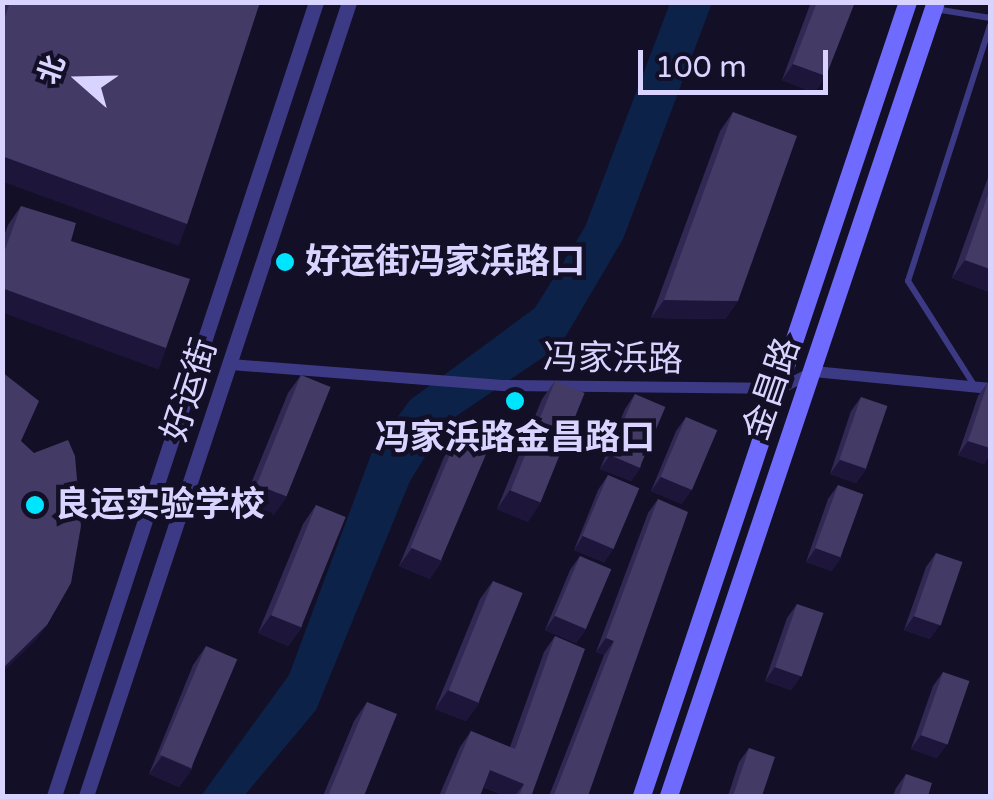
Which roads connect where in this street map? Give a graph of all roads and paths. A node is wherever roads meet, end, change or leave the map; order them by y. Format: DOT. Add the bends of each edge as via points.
graph roads {
  1 [pos="316,2"];
  2 [pos="349,2"];
  3 [pos="908,2"];
  4 [pos="935,6"];
  5 [pos="990,18"];
  6 [pos="990,26"];
  7 [pos="230,364"];
  8 [pos="813,371"];
  9 [pos="974,386"];
  10 [pos="780,388"];
  11 [pos="990,388"];
  12 [pos="54,796"];
  13 [pos="86,796"];
  14 [pos="642,796"];
  15 [pos="668,796"];
  1 -- 12 [label="street, 好运街"];
  2 -- 7 [label="street, 好运街"];
  3 -- 10 [label="main road, 金昌路"];
  4 -- 5 [label="lane"];
  4 -- 8 [label="main road, 金昌路"];
  6 -- 9 [label="lane" via="908,280"];
  7 -- 10 [label="street, 冯家浜路" via="505,386"];
  7 -- 13 [label="street, 好运街"];
  8 -- 9 [label="street"];
  8 -- 10 [label="street, 冯家浜路"];
  8 -- 15 [label="main road, 金昌路"];
  9 -- 11 [label="street"];
  10 -- 14 [label="main road, 金昌路"];
}
